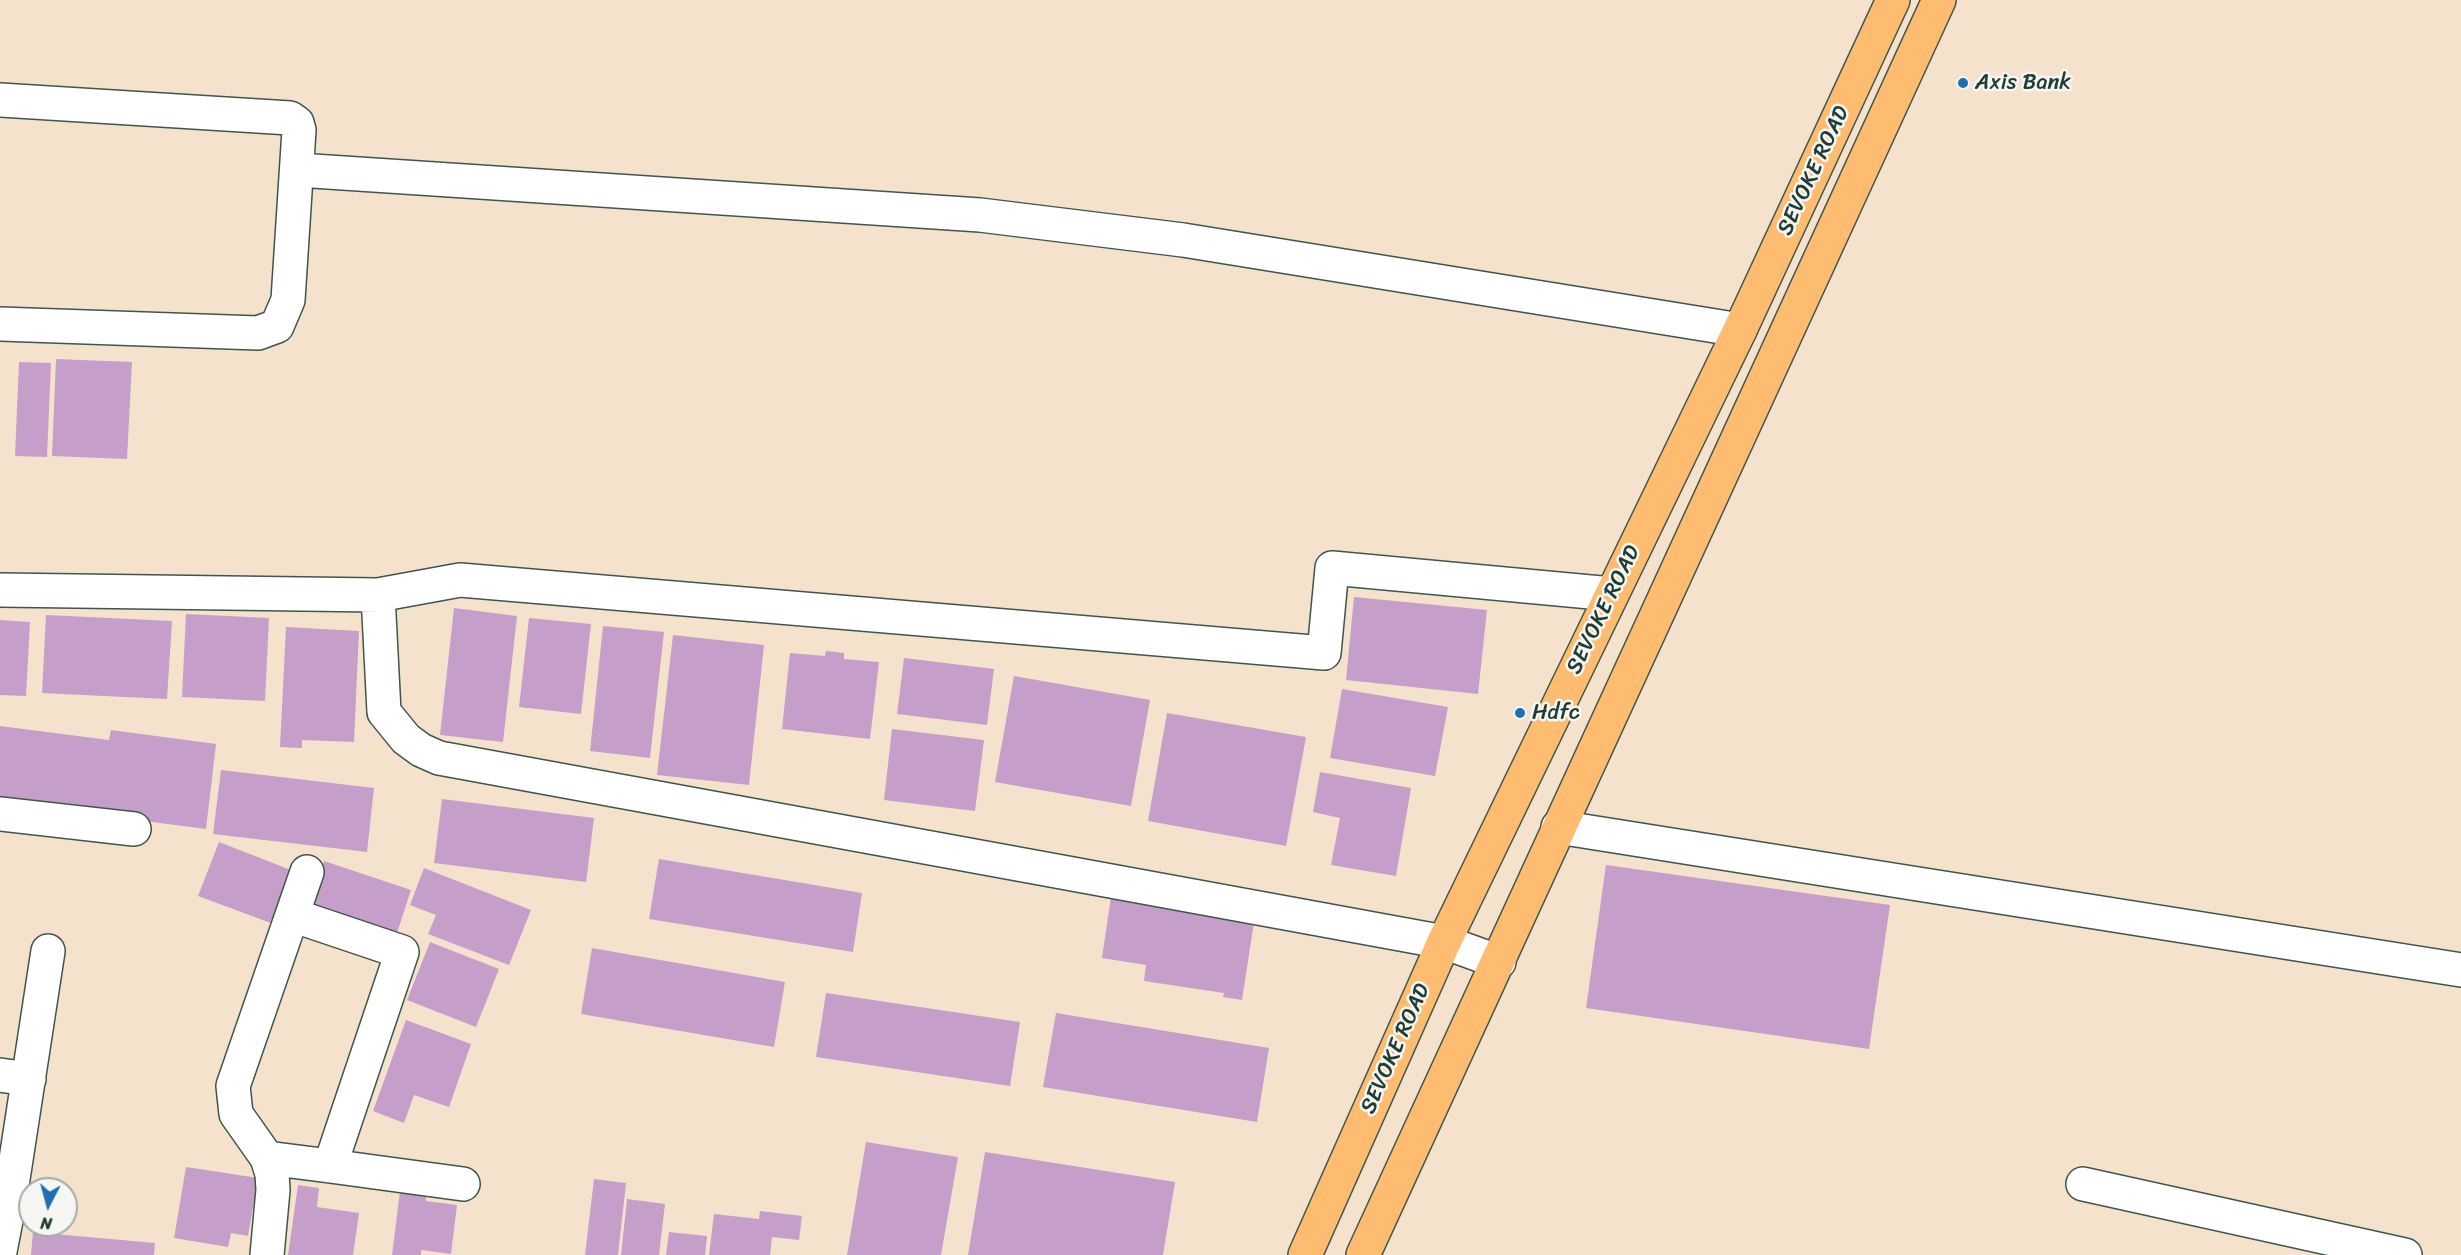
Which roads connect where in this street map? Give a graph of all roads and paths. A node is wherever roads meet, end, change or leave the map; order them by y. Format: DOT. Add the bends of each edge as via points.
graph roads {
  1 [pos="1894,0"];
  2 [pos="1936,8"];
  3 [pos="0,100"];
  4 [pos="298,170"];
  5 [pos="0,324"];
  6 [pos="1740,330"];
  7 [pos="0,590"];
  8 [pos="1612,594"];
  9 [pos="378,596"];
  10 [pos="0,814"];
  11 [pos="1558,827"];
  12 [pos="134,829"];
  13 [pos="307,872"];
  14 [pos="292,915"];
  15 [pos="1444,942"];
  16 [pos="48,951"];
  17 [pos="1499,962"];
  18 [pos="2461,970"];
  19 [pos="15,1077"];
  20 [pos="267,1158"];
  21 [pos="330,1166"];
  22 [pos="463,1184"];
  23 [pos="2083,1184"];
  24 [pos="0,1251"];
  25 [pos="267,1255"];
  26 [pos="1305,1255"];
  27 [pos="1363,1255"];
  28 [pos="2405,1255"];
  1 -- 2 [label="main road"];
  1 -- 6 [label="main road, SEVOKE ROAD"];
  2 -- 11 [label="main road, SEVOKE ROAD"];
  3 -- 4 [label="street" via="290,118 299,130"];
  4 -- 5 [label="street" via="288,300 277,326 258,333"];
  4 -- 6 [label="street" via="980,215 1183,240"];
  6 -- 8 [label="main road, SEVOKE ROAD"];
  7 -- 9 [label="street"];
  8 -- 9 [label="street" via="1332,568 1324,653 460,580"];
  8 -- 15 [label="main road, SEVOKE ROAD"];
  9 -- 15 [label="street" via="384,712 406,739 439,758"];
  10 -- 12 [label="street"];
  11 -- 17 [label="main road, SEVOKE ROAD"];
  11 -- 18 [label="street"];
  13 -- 14 [label="street"];
  14 -- 20 [label="street" via="233,1086 236,1114"];
  14 -- 21 [label="street" via="402,951"];
  15 -- 17 [label="street"];
  15 -- 26 [label="main road, SEVOKE ROAD"];
  16 -- 19 [label="street"];
  17 -- 27 [label="main road, SEVOKE ROAD"];
  19 -- 24 [label="street"];
  20 -- 21 [label="street"];
  20 -- 25 [label="street" via="273,1191"];
  21 -- 22 [label="street"];
  23 -- 28 [label="street"];
}
